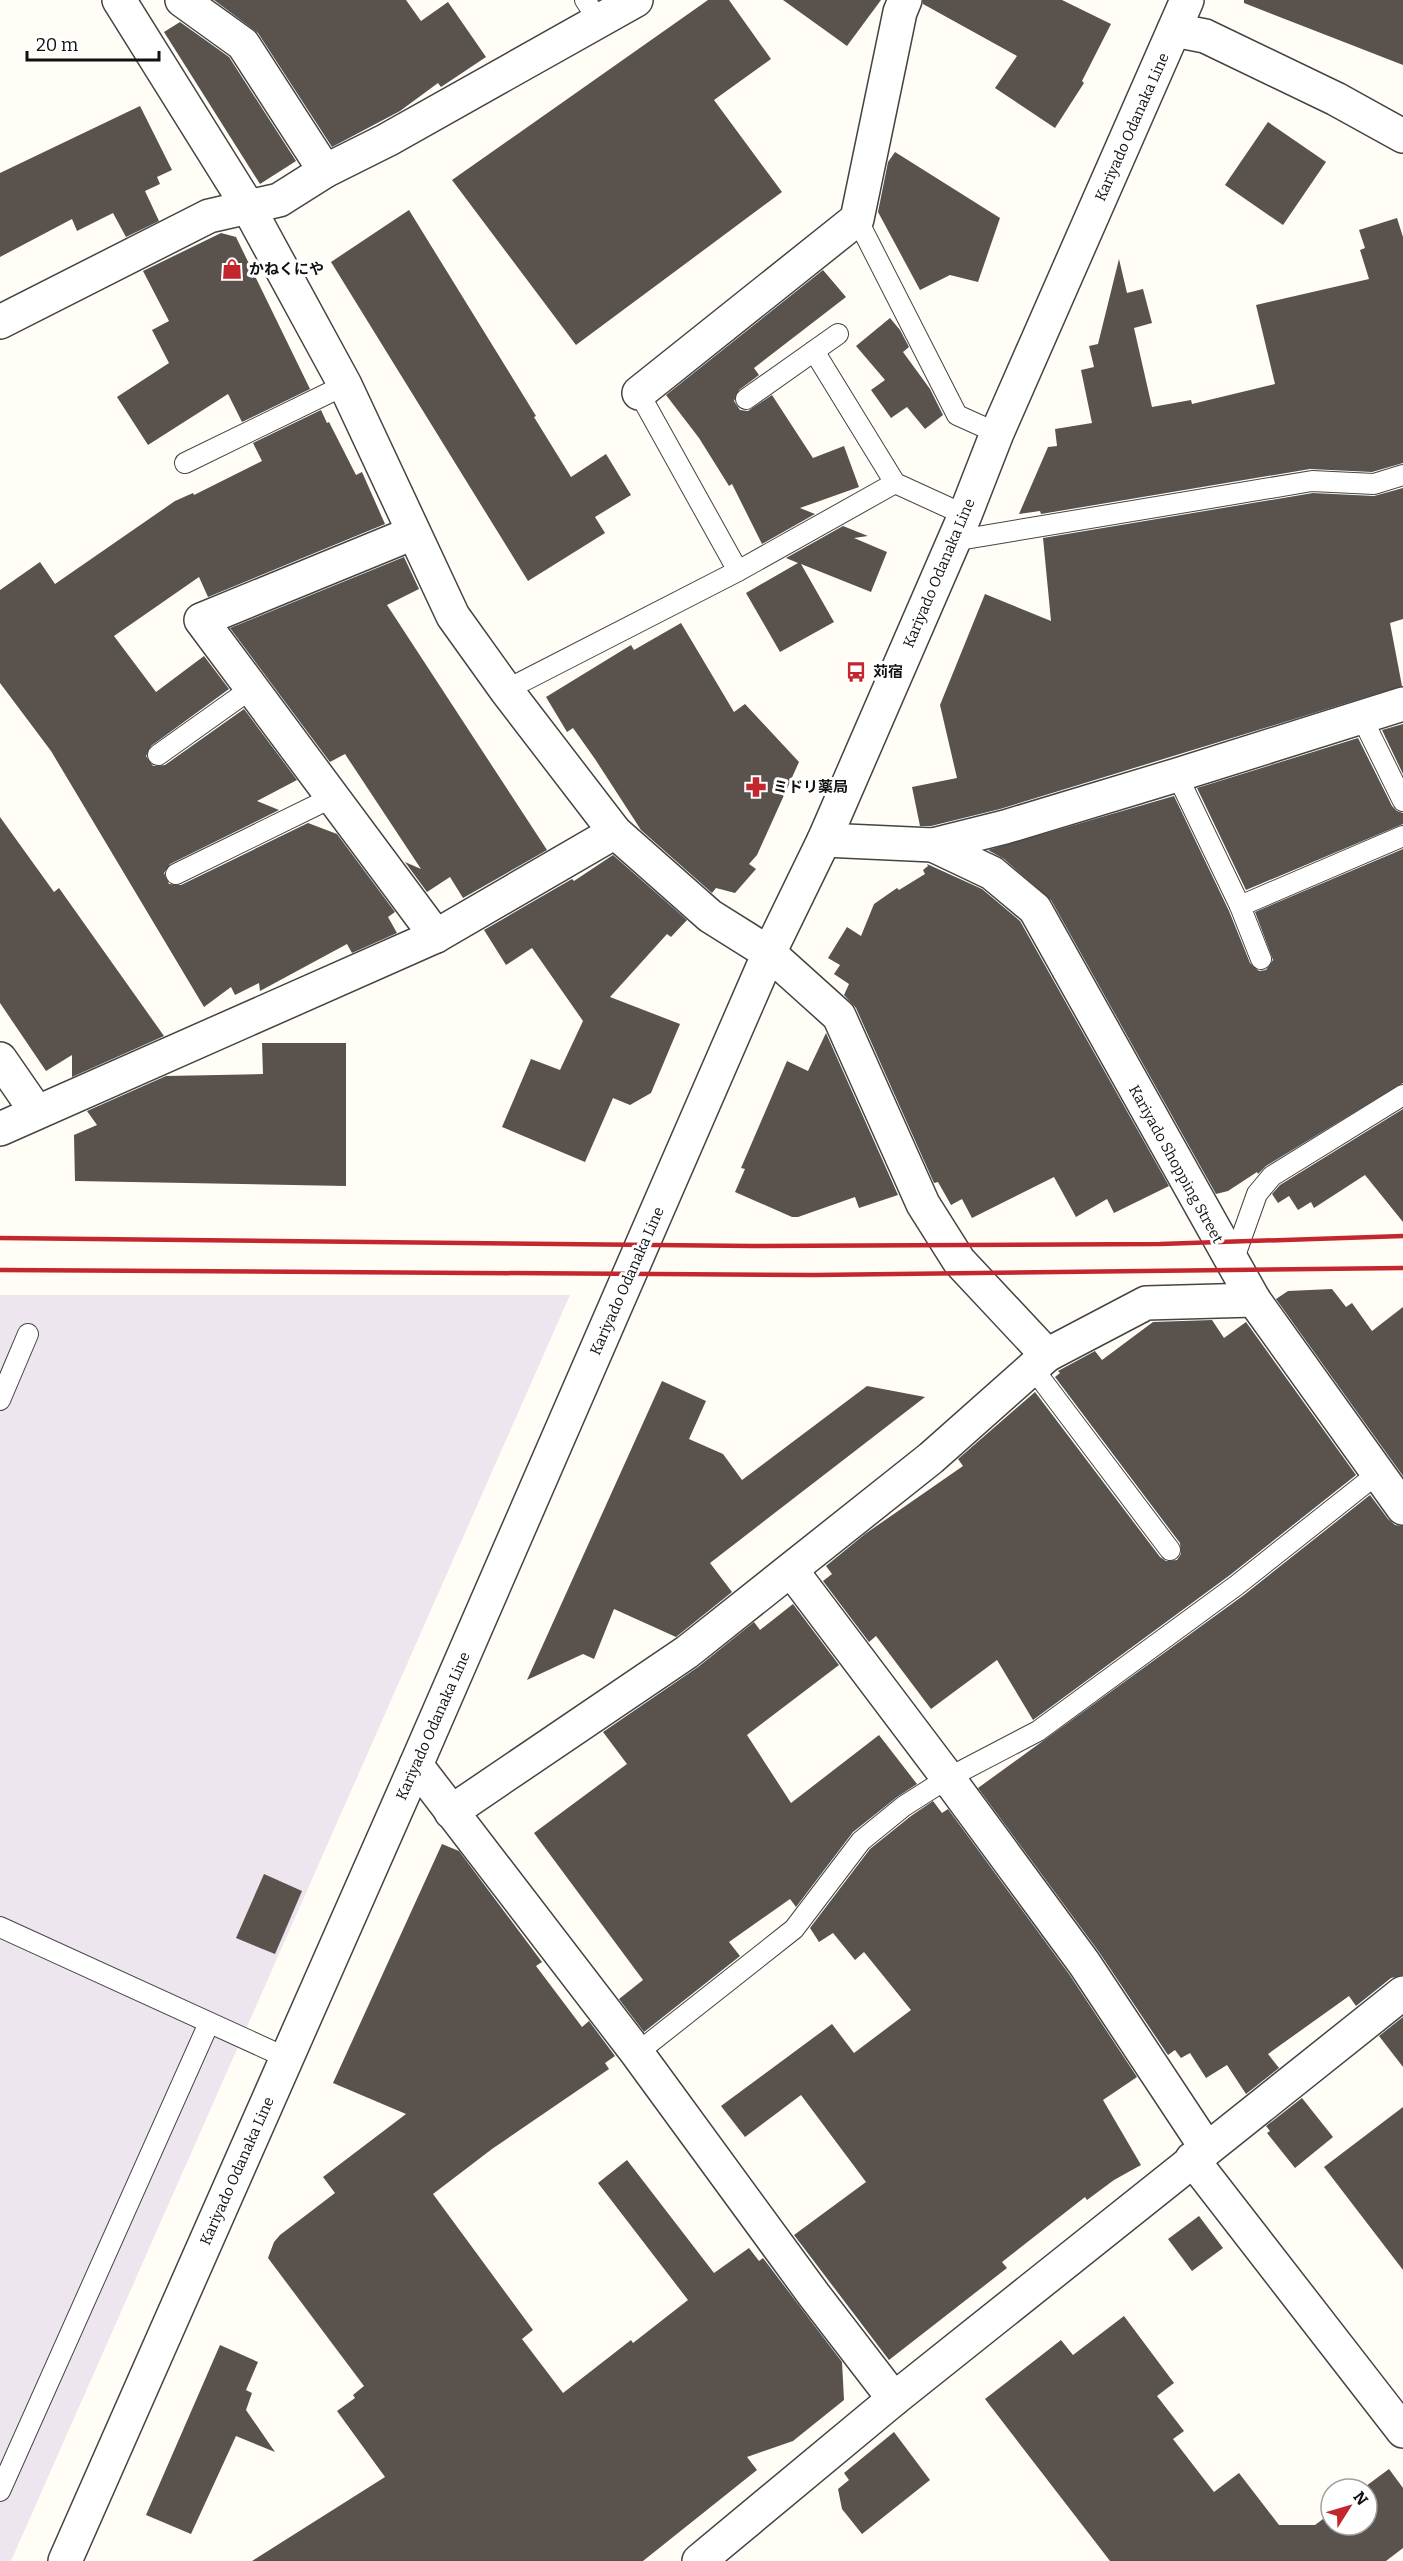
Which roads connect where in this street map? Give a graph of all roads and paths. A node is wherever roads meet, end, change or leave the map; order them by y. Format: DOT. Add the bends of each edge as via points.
graph roads {
  1 [pos="119,0"];
  2 [pos="182,0"];
  3 [pos="636,0"];
  4 [pos="906,0"];
  5 [pos="1187,0"];
  6 [pos="592,10"];
  7 [pos="1174,30"];
  8 [pos="1403,136"];
  9 [pos="325,171"];
  10 [pos="247,206"];
  11 [pos="857,219"];
  12 [pos="0,322"];
  13 [pos="838,334"];
  14 [pos="814,351"];
  15 [pos="345,385"];
  16 [pos="639,393"];
  17 [pos="746,399"];
  18 [pos="997,434"];
  19 [pos="185,463"];
  20 [pos="1403,476"];
  21 [pos="895,483"];
  22 [pos="959,528"];
  23 [pos="413,533"];
  24 [pos="738,571"];
  25 [pos="252,688"];
  26 [pos="506,690"];
  27 [pos="1403,704"];
  28 [pos="1362,718"];
  29 [pos="158,755"];
  30 [pos="1178,776"];
  31 [pos="333,797"];
  32 [pos="1403,801"];
  33 [pos="615,832"];
  34 [pos="1403,836"];
  35 [pos="824,840"];
  36 [pos="933,845"];
  37 [pos="176,874"];
  38 [pos="1240,906"];
  39 [pos="436,936"];
  40 [pos="769,953"];
  41 [pos="1261,959"];
  42 [pos="0,1059"];
  43 [pos="1403,1095"];
  44 [pos="36,1111"];
  45 [pos="0,1129"];
  46 [pos="1232,1264"];
  47 [pos="1254,1300"];
  48 [pos="28,1334"];
  49 [pos="1039,1361"];
  50 [pos="0,1400"];
  51 [pos="1377,1474"];
  52 [pos="1403,1508"];
  53 [pos="1170,1551"];
  54 [pos="791,1570"];
  55 [pos="416,1765"];
  56 [pos="948,1778"];
  57 [pos="451,1812"];
  58 [pos="0,1927"];
  59 [pos="1403,1993"];
  60 [pos="209,2023"];
  61 [pos="637,2053"];
  62 [pos="287,2058"];
  63 [pos="1200,2154"];
  64 [pos="894,2399"];
  65 [pos="1403,2431"];
  66 [pos="0,2492"];
  67 [pos="65,2561"];
  68 [pos="699,2561"];
  1 -- 10 [label="street"];
  2 -- 9 [label="street" via="243,44"];
  3 -- 6 [label="street"];
  4 -- 11 [label="street" via="900,12"];
  5 -- 7 [label="street, Kariyado Odanaka Line"];
  6 -- 9 [label="street" via="387,140"];
  7 -- 8 [label="street" via="1205,36"];
  7 -- 18 [label="street, Kariyado Odanaka Line"];
  9 -- 10 [label="street" via="279,200"];
  10 -- 12 [label="street" via="209,216"];
  10 -- 15 [label="street"];
  11 -- 16 [label="street"];
  11 -- 18 [label="lane" via="957,415"];
  13 -- 14 [label="lane"];
  14 -- 17 [label="lane"];
  14 -- 21 [label="lane"];
  15 -- 19 [label="lane"];
  15 -- 23 [label="street"];
  16 -- 24 [label="lane"];
  18 -- 22 [label="street, Kariyado Odanaka Line"];
  20 -- 22 [label="lane" via="1374,484 1312,481"];
  21 -- 22 [label="lane"];
  21 -- 24 [label="lane"];
  22 -- 35 [label="street, Kariyado Odanaka Line"];
  23 -- 25 [label="street" via="201,620"];
  23 -- 26 [label="street" via="453,616"];
  24 -- 26 [label="lane"];
  25 -- 29 [label="lane"];
  25 -- 31 [label="street"];
  26 -- 33 [label="street"];
  27 -- 28 [label="street"];
  28 -- 30 [label="street"];
  28 -- 32 [label="lane"];
  30 -- 36 [label="street"];
  30 -- 38 [label="lane"];
  31 -- 37 [label="lane"];
  31 -- 39 [label="street"];
  33 -- 39 [label="street"];
  33 -- 40 [label="street" via="710,916"];
  34 -- 38 [label="lane"];
  35 -- 36 [label="street"];
  35 -- 40 [label="street, Kariyado Odanaka Line"];
  36 -- 46 [label="street, Kariyado Shopping Street" via="992,873 1035,909"];
  38 -- 41 [label="lane"];
  39 -- 44 [label="street"];
  40 -- 49 [label="street" via="839,1016 923,1204 959,1260"];
  40 -- 55 [label="street, Kariyado Odanaka Line"];
  42 -- 44 [label="street"];
  43 -- 46 [label="lane" via="1272,1176 1257,1194"];
  44 -- 45 [label="street"];
  46 -- 47 [label="street, Kariyado Shopping Street"];
  47 -- 49 [label="street" via="1146,1303"];
  47 -- 51 [label="street, Kariyado Shopping Street"];
  48 -- 50 [label="lane"];
  49 -- 53 [label="lane"];
  49 -- 54 [label="street" via="931,1458"];
  51 -- 52 [label="street, Kariyado Shopping Street"];
  51 -- 56 [label="lane" via="1236,1585 1038,1731"];
  54 -- 56 [label="street"];
  54 -- 57 [label="street" via="687,1652"];
  55 -- 57 [label="street"];
  55 -- 62 [label="street, Kariyado Odanaka Line"];
  56 -- 61 [label="lane" via="904,1806 861,1841 794,1929"];
  56 -- 63 [label="street" via="1084,1963"];
  57 -- 61 [label="street"];
  58 -- 60 [label="lane"];
  59 -- 63 [label="street"];
  60 -- 62 [label="lane"];
  60 -- 66 [label="lane"];
  61 -- 64 [label="street"];
  62 -- 67 [label="street, Kariyado Odanaka Line"];
  63 -- 64 [label="street"];
  63 -- 65 [label="street"];
  64 -- 68 [label="street"];
}
